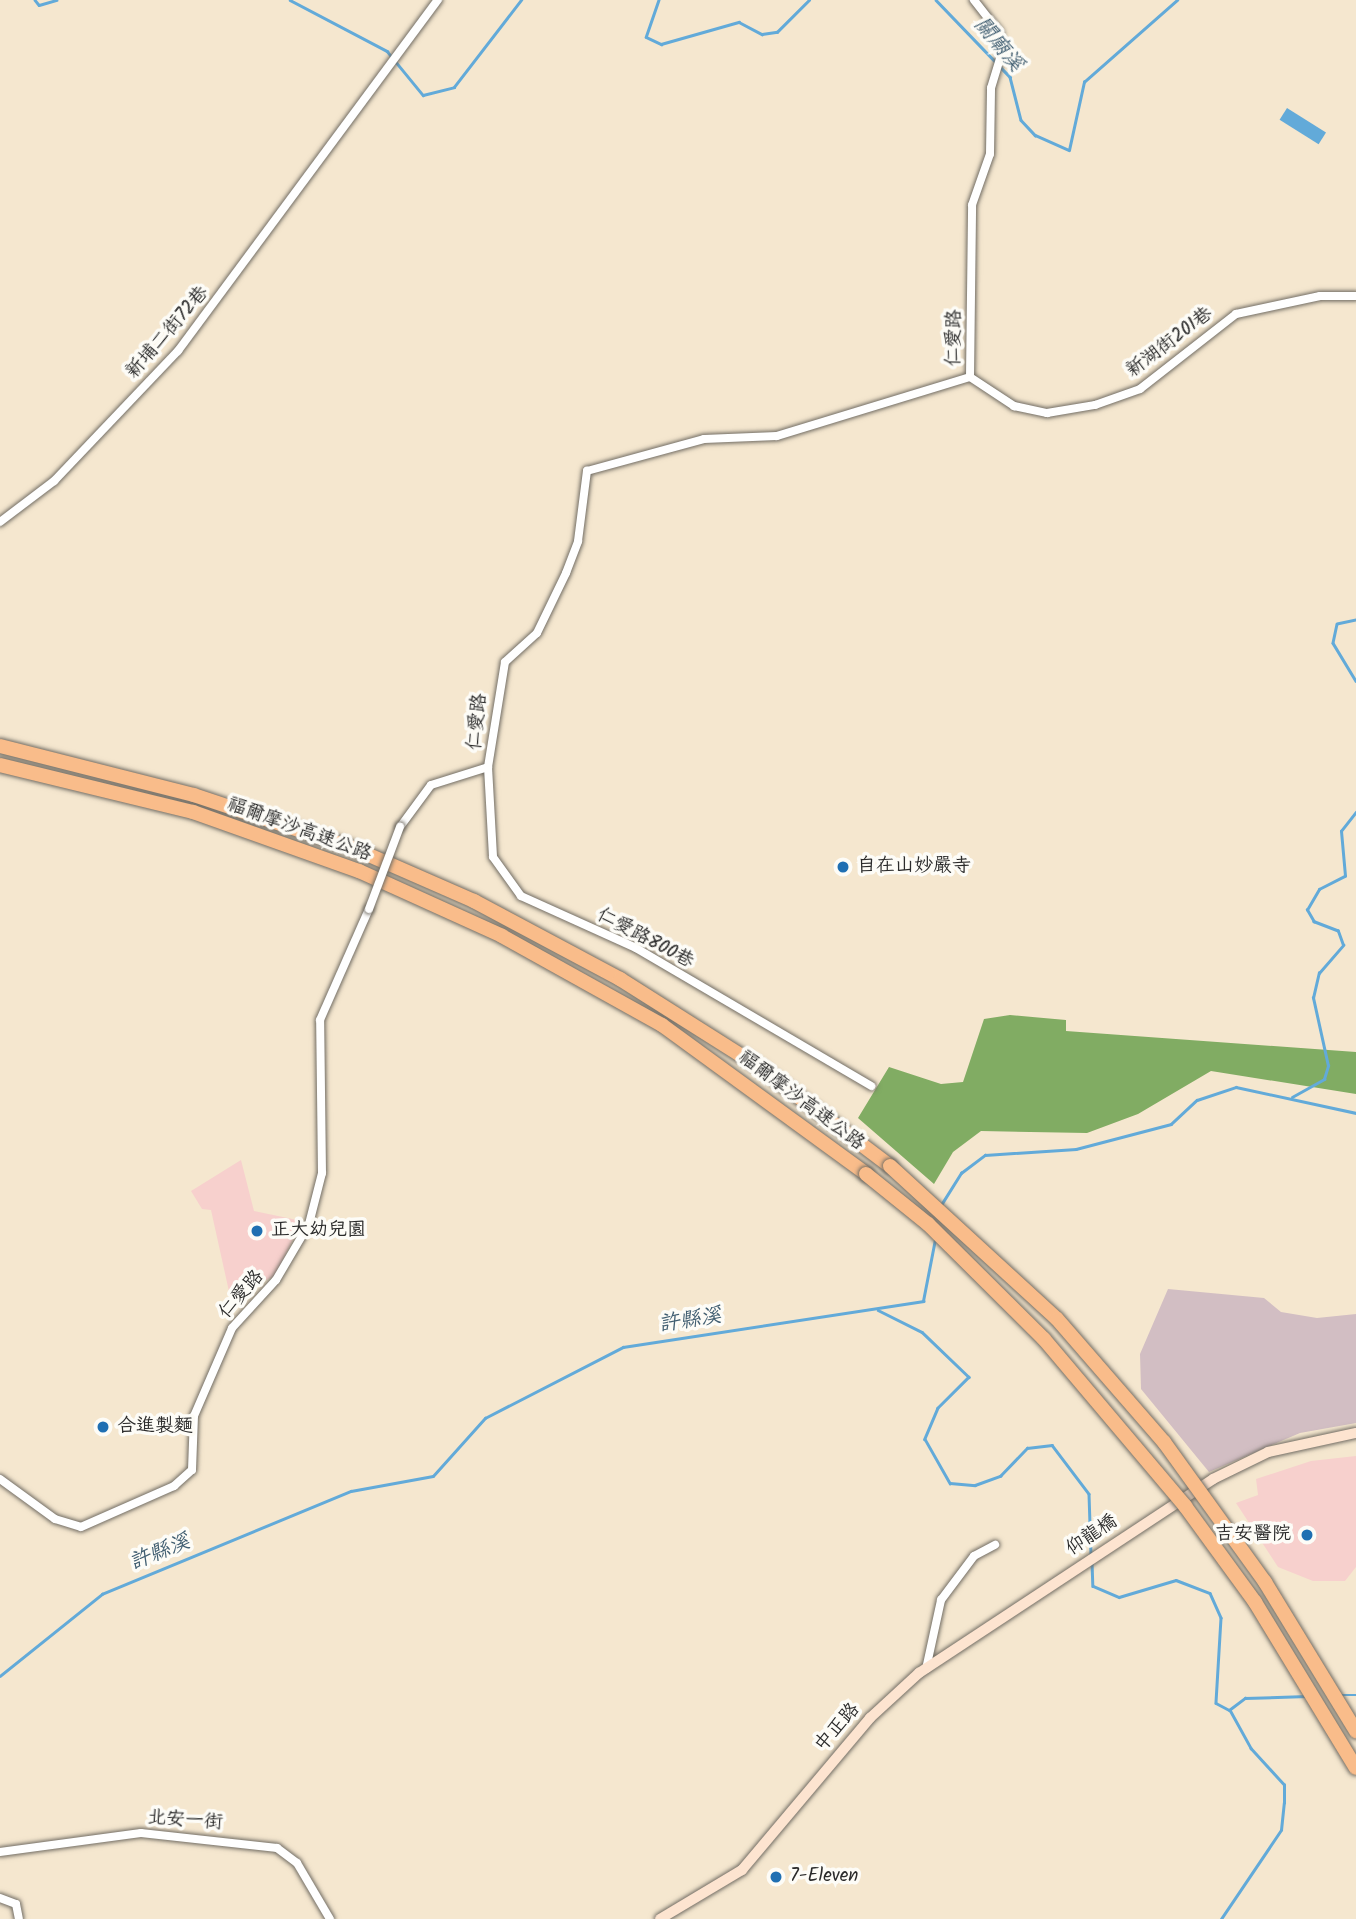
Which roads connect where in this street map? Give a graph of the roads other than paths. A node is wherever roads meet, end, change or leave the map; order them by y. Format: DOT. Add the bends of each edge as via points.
graph roads {
  1 [pos="438,0"];
  2 [pos="974,0"];
  3 [pos="1356,296"];
  4 [pos="970,377"];
  5 [pos="0,522"];
  6 [pos="0,746"];
  7 [pos="0,765"];
  8 [pos="488,767"];
  9 [pos="871,1086"];
  10 [pos="1356,1433"];
  11 [pos="0,1479"];
  12 [pos="995,1545"];
  13 [pos="1061,1578"];
  14 [pos="926,1669"];
  15 [pos="1356,1731"];
  16 [pos="1356,1768"];
  17 [pos="0,1852"];
  18 [pos="0,1898"];
  19 [pos="19,1919"];
  20 [pos="330,1919"];
  21 [pos="660,1919"];
  1 -- 5 [label="street, 新埔二街72巷" via="178,351 54,481"];
  2 -- 4 [label="street, 仁愛路" via="999,32 1002,65 991,88 990,154 972,205"];
  3 -- 4 [label="street, 新湖街201巷" via="1320,296 1236,314 1140,388 1095,405 1048,413 1014,406"];
  4 -- 8 [label="street, 仁愛路" via="777,436 705,439 587,471 578,541 566,573 537,633 505,662"];
  6 -- 15 [label="highway, 福爾摩沙高速公路, bridge" via="194,795 355,849 474,901 667,1008 759,1067 890,1166 1057,1319 1164,1442 1265,1582"];
  7 -- 16 [label="highway, 福爾摩沙高速公路, bridge" via="192,812 359,871 502,936 662,1025 866,1174 928,1224 1044,1339 1185,1506 1262,1612"];
  8 -- 9 [label="street, 仁愛路800巷" via="493,858 521,896 636,948"];
  8 -- 11 [label="street, 仁愛路, bridge" via="431,785 400,827 369,909 327,991 320,1020 322,1173 309,1224 276,1280 232,1328 194,1416 192,1470 174,1486 81,1527 62,1523"];
  10 -- 13 [label="main road, 仰龍橋" via="1268,1452 1143,1522"];
  12 -- 14 [label="street" via="974,1556 948,1589"];
  13 -- 14 [label="main road, 中正路"];
  14 -- 21 [label="main road, 中正路" via="870,1718 742,1870"];
  17 -- 20 [label="street, 北安一街" via="141,1833 277,1848 297,1863"];
  18 -- 19 [label="street" via="16,1904"];
}
